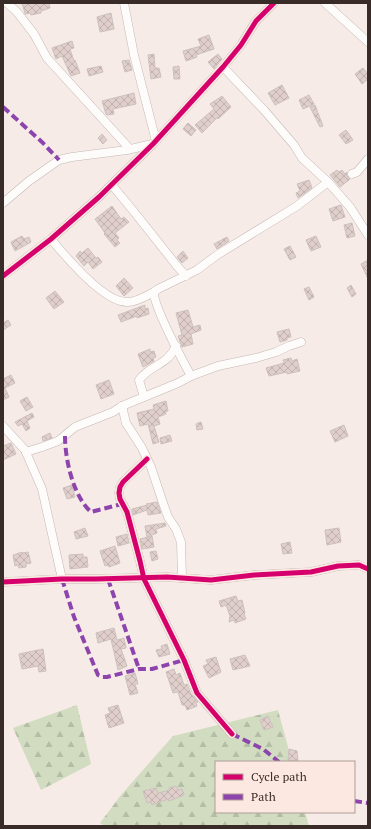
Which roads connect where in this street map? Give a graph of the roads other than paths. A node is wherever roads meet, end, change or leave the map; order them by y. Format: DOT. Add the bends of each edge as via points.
graph roads {
  1 [pos="7,3"];
  2 [pos="124,3"];
  3 [pos="274,3"];
  4 [pos="325,3"];
  5 [pos="368,42"];
  6 [pos="223,68"];
  7 [pos="154,143"];
  8 [pos="130,149"];
  9 [pos="368,159"];
  10 [pos="352,174"];
  11 [pos="328,182"];
  12 [pos="112,185"];
  13 [pos="3,203"];
  14 [pos="368,235"];
  15 [pos="51,239"];
  16 [pos="3,276"];
  17 [pos="186,276"];
  18 [pos="154,292"];
  19 [pos="301,342"];
  20 [pos="176,346"];
  21 [pos="191,376"];
  22 [pos="144,397"];
  23 [pos="122,406"];
  24 [pos="3,426"];
  25 [pos="26,452"];
  26 [pos="147,459"];
  27 [pos="368,569"];
  28 [pos="182,578"];
  29 [pos="62,579"];
  30 [pos="144,579"];
  31 [pos="3,582"];
  32 [pos="232,734"];
  1 -- 8 [label="street" via="34,34 47,58"];
  2 -- 7 [label="street"];
  3 -- 6 [label="street" via="256,21"];
  4 -- 5 [label="street"];
  6 -- 7 [label="street"];
  6 -- 11 [label="street" via="264,110 302,158"];
  7 -- 8 [label="street"];
  7 -- 12 [label="street"];
  8 -- 13 [label="street" via="59,160"];
  9 -- 10 [label="street"];
  11 -- 14 [label="street" via="350,207"];
  11 -- 17 [label="street" via="297,206"];
  12 -- 15 [label="street"];
  12 -- 17 [label="street"];
  15 -- 16 [label="street"];
  15 -- 18 [label="street" via="78,270 111,297 128,302"];
  17 -- 18 [label="street"];
  18 -- 20 [label="street"];
  19 -- 21 [label="street" via="276,352 218,366"];
  20 -- 21 [label="street"];
  20 -- 22 [label="street" via="168,360 149,370 139,380"];
  21 -- 22 [label="street"];
  22 -- 23 [label="street"];
  23 -- 25 [label="street" via="75,427 58,441"];
  23 -- 26 [label="street" via="126,423"];
  24 -- 25 [label="street"];
  25 -- 29 [label="street" via="42,489"];
  26 -- 28 [label="street" via="162,503 181,542"];
  26 -- 30 [label="street" via="123,482 119,493 127,512"];
  27 -- 28 [label="street" via="350,565 311,572 211,580"];
  28 -- 30 [label="street"];
  29 -- 30 [label="street"];
  29 -- 31 [label="street"];
  30 -- 32 [label="street" via="198,693"];
}
